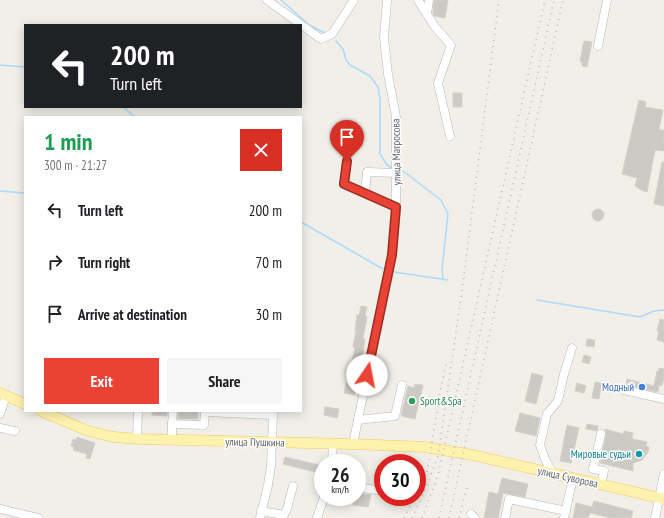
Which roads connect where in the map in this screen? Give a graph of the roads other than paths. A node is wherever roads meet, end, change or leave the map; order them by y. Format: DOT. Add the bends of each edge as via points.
graph roads {
  1 [pos="267,0"];
  2 [pos="354,0"];
  3 [pos="387,0"];
  4 [pos="418,0"];
  5 [pos="429,0"];
  6 [pos="607,0"];
  7 [pos="427,14"];
  8 [pos="300,24"];
  9 [pos="302,25"];
  10 [pos="598,46"];
  11 [pos="450,136"];
  12 [pos="347,161"];
  13 [pos="397,173"];
  14 [pos="365,193"];
  15 [pos="396,207"];
  16 [pos="572,348"];
  17 [pos="402,385"];
  18 [pos="624,390"];
  19 [pos="3,395"];
  20 [pos="664,399"];
  21 [pos="24,404"];
  22 [pos="43,412"];
  23 [pos="138,412"];
  24 [pos="173,412"];
  25 [pos="255,413"];
  26 [pos="0,414"];
  27 [pos="358,420"];
  28 [pos="172,424"];
  29 [pos="0,428"];
  30 [pos="15,431"];
  31 [pos="600,434"];
  32 [pos="137,439"];
  33 [pos="172,440"];
  34 [pos="272,442"];
  35 [pos="333,444"];
  36 [pos="353,444"];
  37 [pos="332,454"];
  38 [pos="473,455"];
  39 [pos="553,474"];
  40 [pos="664,474"];
  41 [pos="573,478"];
  42 [pos="602,485"];
  43 [pos="293,486"];
  44 [pos="662,499"];
  45 [pos="321,506"];
  46 [pos="0,509"];
  47 [pos="260,514"];
  48 [pos="565,514"];
  49 [pos="38,518"];
  50 [pos="318,518"];
  51 [pos="505,518"];
  52 [pos="655,518"];
  1 -- 8 [label="street"];
  2 -- 9 [label="street" via="332,34 321,39"];
  3 -- 13 [label="street, улица Матросова" via="384,38 396,117"];
  4 -- 7 [label="street"];
  5 -- 7 [label="street"];
  6 -- 10 [label="street"];
  7 -- 11 [label="street" via="451,45 438,83"];
  12 -- 14 [label="street" via="344,184"];
  13 -- 14 [label="street" via="367,172"];
  13 -- 15 [label="street, улица Матросова"];
  14 -- 15 [label="street"];
  15 -- 27 [label="street, улица Матросова" via="392,255"];
  16 -- 39 [label="street" via="558,401 547,414 540,445"];
  17 -- 27 [label="street" via="394,416"];
  18 -- 20 [label="street"];
  19 -- 21 [label="main road"];
  19 -- 26 [label="street"];
  22 -- 32 [label="main road, улица Пушкина" via="88,431 112,437"];
  23 -- 32 [label="street"];
  24 -- 28 [label="street"];
  25 -- 28 [label="street" via="205,412 204,425"];
  25 -- 34 [label="street" via="273,415"];
  27 -- 36 [label="street, улица Матросова"];
  28 -- 33 [label="street"];
  29 -- 30 [label="street"];
  31 -- 42 [label="street" via="593,469 604,471"];
  32 -- 33 [label="main road, улица Пушкина"];
  33 -- 34 [label="main road, улица Пушкина"];
  34 -- 35 [label="main road, улица Пушкина"];
  34 -- 47 [label="street" via="268,484"];
  35 -- 36 [label="main road, улица Пушкина"];
  35 -- 37 [label="street"];
  36 -- 38 [label="main road, улица Пушкина" via="424,447"];
  38 -- 39 [label="main road, улица Суворова"];
  39 -- 41 [label="main road, улица Суворова"];
  40 -- 44 [label="street"];
  41 -- 42 [label="main road, улица Суворова"];
  41 -- 48 [label="street"];
  42 -- 44 [label="main road, улица Суворова"];
  43 -- 47 [label="street" via="284,515"];
  44 -- 52 [label="street"];
  45 -- 50 [label="street"];
  46 -- 49 [label="street"];
  48 -- 51 [label="street" via="509,499"];
}
